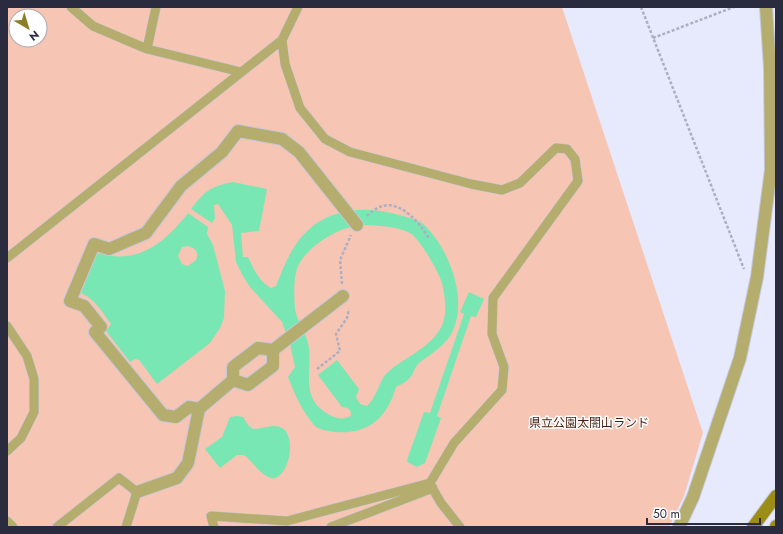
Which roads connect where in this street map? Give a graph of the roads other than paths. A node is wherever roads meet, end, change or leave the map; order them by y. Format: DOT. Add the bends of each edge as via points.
graph roads {
  1 [pos="71,7"];
  2 [pos="156,7"];
  3 [pos="298,7"];
  4 [pos="766,7"];
  5 [pos="282,40"];
  6 [pos="147,49"];
  7 [pos="241,72"];
  8 [pos="357,225"];
  9 [pos="9,254"];
  10 [pos="343,296"];
  11 [pos="7,326"];
  12 [pos="273,350"];
  13 [pos="233,380"];
  14 [pos="199,409"];
  15 [pos="7,451"];
  16 [pos="431,485"];
  17 [pos="137,492"];
  18 [pos="776,496"];
  19 [pos="7,521"];
  20 [pos="13,527"];
  21 [pos="57,527"];
  22 [pos="126,527"];
  23 [pos="214,527"];
  24 [pos="331,527"];
  25 [pos="460,527"];
  26 [pos="679,527"];
  27 [pos="753,527"];
  1 -- 6 [label="lane" via="94,26"];
  2 -- 6 [label="lane"];
  3 -- 5 [label="lane"];
  4 -- 26 [label="street" via="770,67 771,170 757,277 740,358 693,497"];
  5 -- 7 [label="lane"];
  5 -- 16 [label="lane" via="285,64 300,108 325,139 350,152 502,190 520,183 556,148 568,149 575,159 578,181 493,298 492,334 504,367 502,390 454,443"];
  6 -- 7 [label="lane"];
  7 -- 9 [label="lane"];
  8 -- 14 [label="street" via="300,152 282,139 238,131 222,152 182,186 146,233 108,249 94,244 70,301 84,306 97,322 101,327 95,332 163,416 176,417 189,407"];
  10 -- 12 [label="street"];
  11 -- 15 [label="lane" via="27,356 34,379 34,412 21,438"];
  12 -- 13 [label="street" via="258,348 233,368"];
  12 -- 13 [label="street" via="273,366 267,371 248,385"];
  13 -- 14 [label="street"];
  14 -- 17 [label="street" via="188,463 177,478"];
  16 -- 23 [label="lane" via="287,520 210,516"];
  16 -- 24 [label="lane"];
  16 -- 25 [label="lane"];
  17 -- 21 [label="lane" via="119,478"];
  17 -- 22 [label="lane"];
  18 -- 27 [label="main road"];
  19 -- 20 [label="lane"];
}
